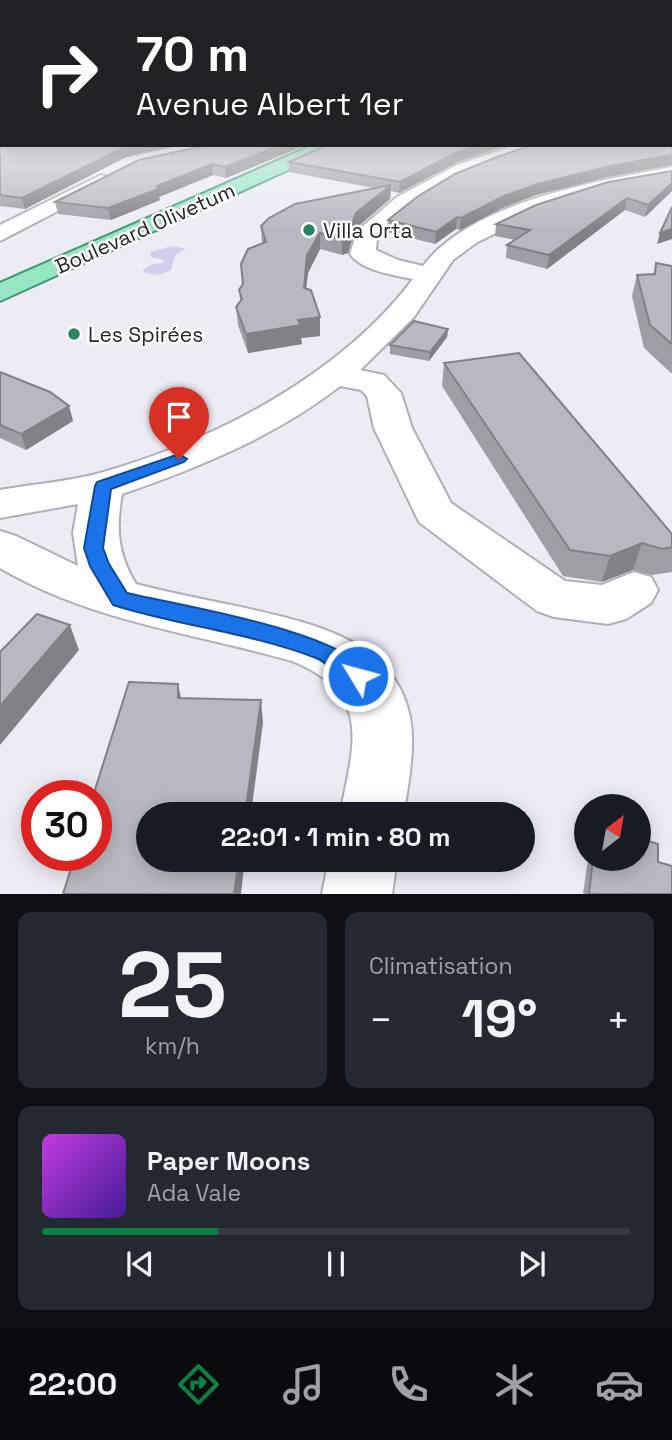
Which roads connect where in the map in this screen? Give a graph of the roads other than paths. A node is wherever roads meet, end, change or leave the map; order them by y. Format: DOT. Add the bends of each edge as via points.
graph roads {
  1 [pos="324,147"];
  2 [pos="528,147"];
  3 [pos="115,173"];
  4 [pos="672,173"];
  5 [pos="0,234"];
  6 [pos="429,275"];
  7 [pos="0,293"];
  8 [pos="333,375"];
  9 [pos="103,486"];
  10 [pos="0,504"];
  11 [pos="0,547"];
  12 [pos="634,590"];
  13 [pos="120,599"];
  14 [pos="374,802"];
  15 [pos="361,872"];
  16 [pos="357,894"];
  1 -- 7 [label="main road, Boulevard Olivetum"];
  2 -- 6 [label="street" via="486,159 417,191 365,236 363,254"];
  3 -- 5 [label="street"];
  4 -- 6 [label="street" via="601,186 525,209 444,254"];
  6 -- 8 [label="street" via="404,311"];
  8 -- 9 [label="street" via="228,438"];
  8 -- 12 [label="street" via="372,382 384,393 393,428 434,512 508,567 554,598 608,605"];
  9 -- 10 [label="street"];
  9 -- 13 [label="street" via="94,548"];
  11 -- 13 [label="street" via="59,578"];
  13 -- 14 [label="street" via="292,641 328,653 358,676 380,710 382,742"];
  15 -- 16 [label="street"];
}
